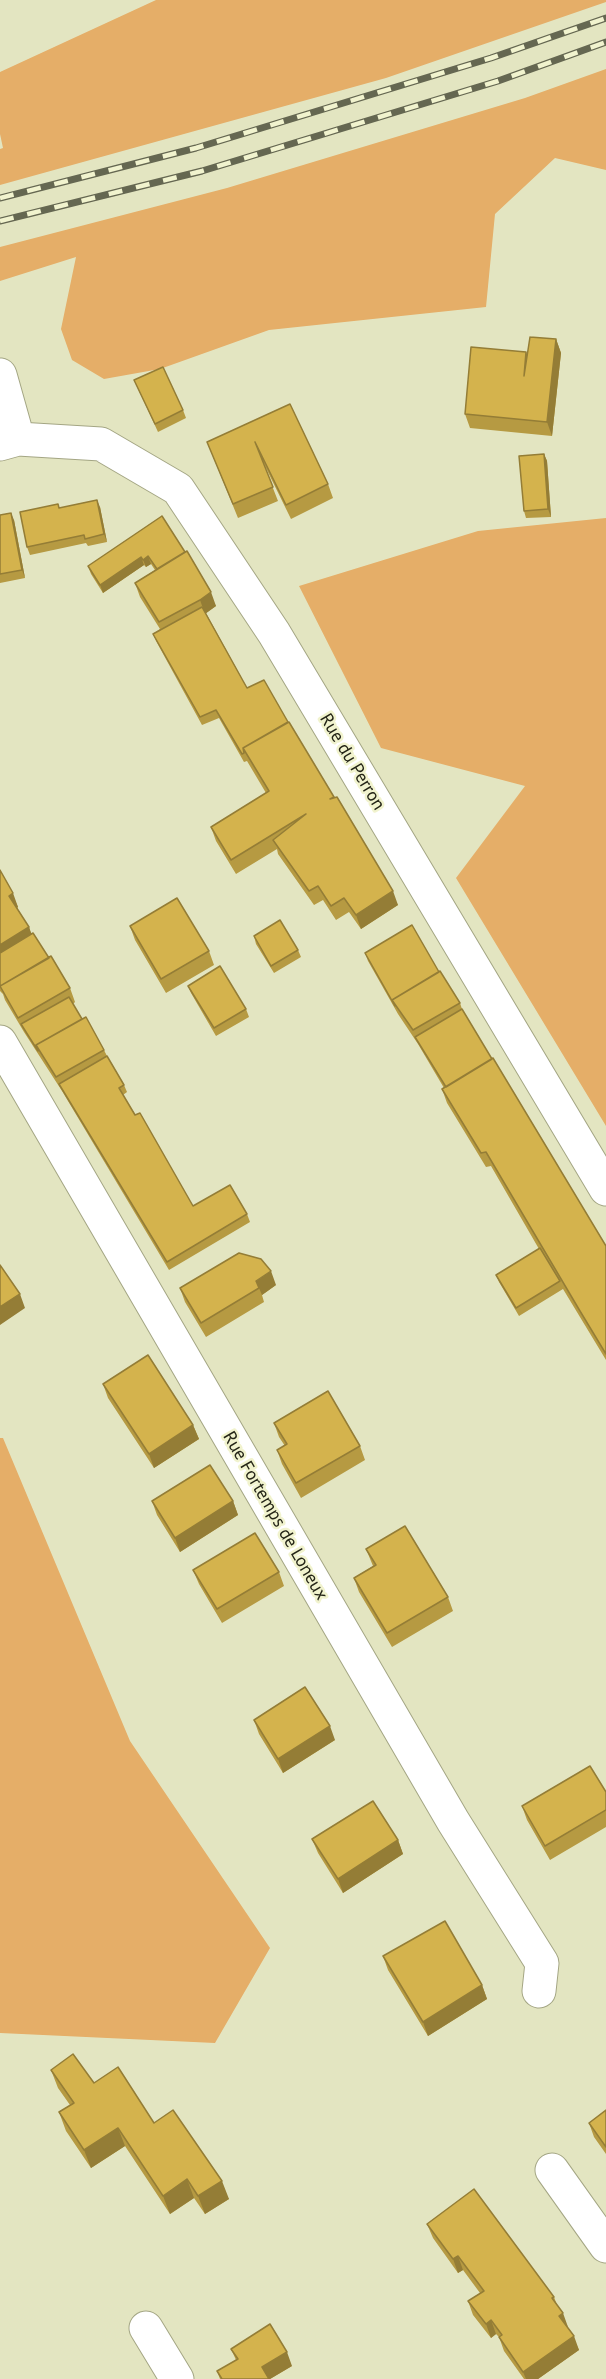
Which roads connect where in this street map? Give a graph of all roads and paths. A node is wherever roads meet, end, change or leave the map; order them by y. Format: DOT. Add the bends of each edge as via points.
graph roads {
  1 [pos="0,375"];
  2 [pos="9,441"];
  3 [pos="0,1042"];
  4 [pos="606,1189"];
  5 [pos="539,1991"];
  6 [pos="552,2170"];
  7 [pos="606,2246"];
  8 [pos="146,2328"];
  9 [pos="177,2379"];
  1 -- 2 [label="street"];
  2 -- 4 [label="street, Rue du Perron" via="101,444 178,489 274,633"];
  3 -- 5 [label="street, Rue Fortemps de Loneux" via="453,1821 543,1962"];
  6 -- 7 [label="street"];
  8 -- 9 [label="street"];
}
